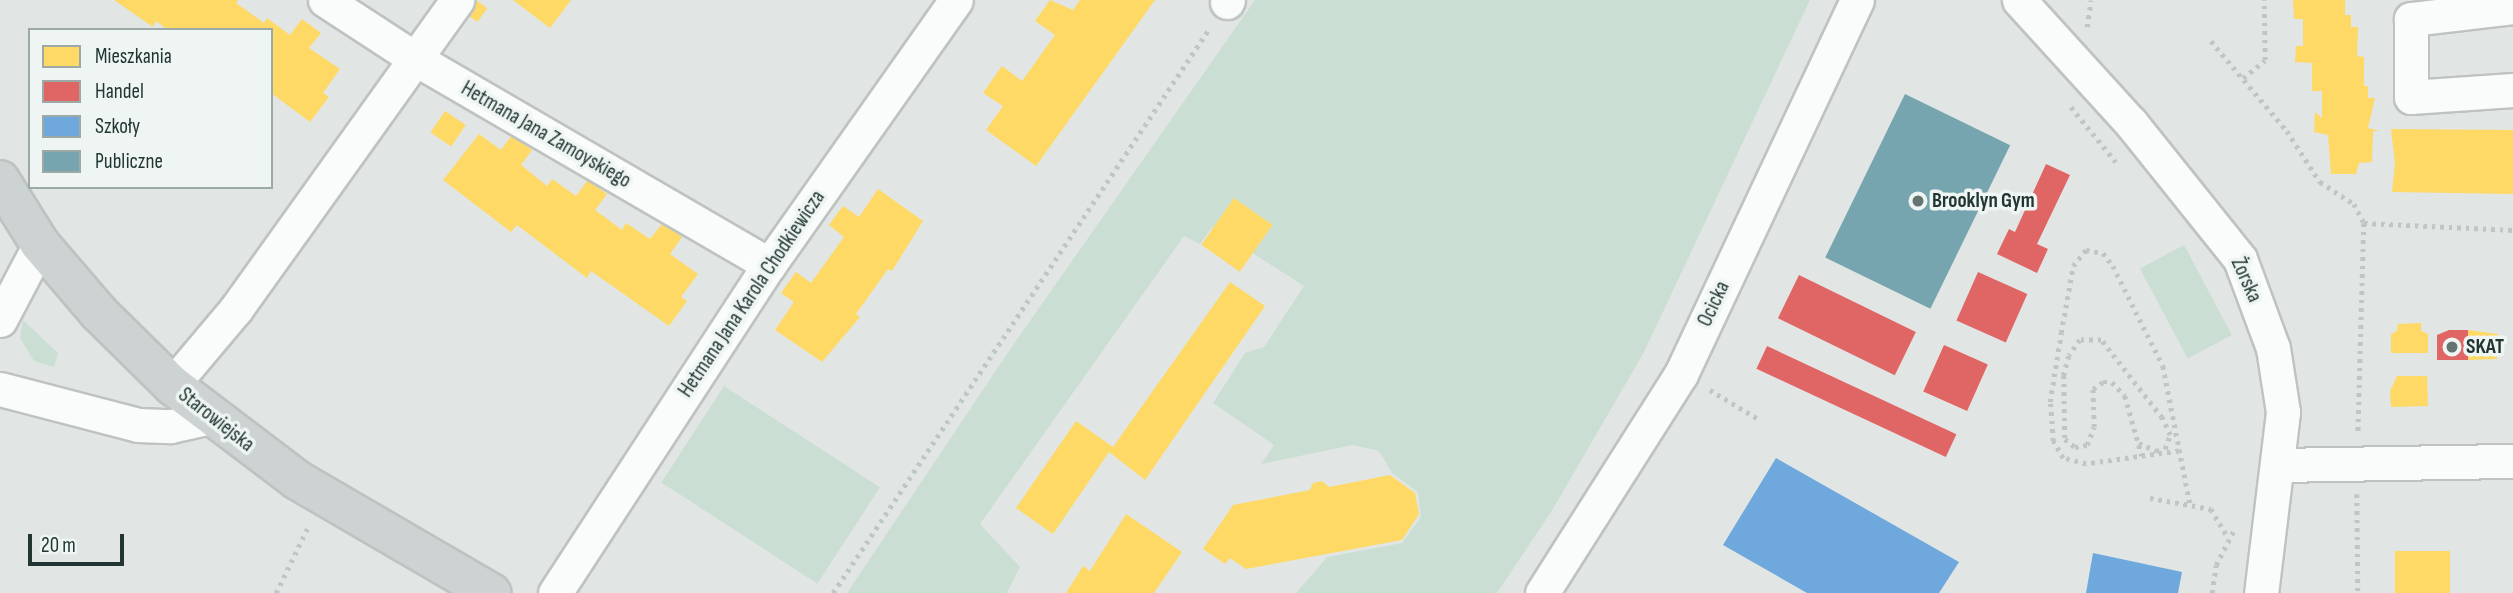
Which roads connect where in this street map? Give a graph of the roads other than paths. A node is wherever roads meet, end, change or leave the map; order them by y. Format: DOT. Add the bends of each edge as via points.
graph roads {
  1 [pos="325,0"];
  2 [pos="457,0"];
  3 [pos="956,0"];
  4 [pos="1857,0"];
  5 [pos="2020,0"];
  6 [pos="2513,7"];
  7 [pos="414,58"];
  8 [pos="2513,90"];
  9 [pos="0,180"];
  10 [pos="40,244"];
  11 [pos="769,265"];
  12 [pos="0,320"];
  13 [pos="172,385"];
  14 [pos="0,389"];
  15 [pos="211,417"];
  16 [pos="2513,461"];
  17 [pos="2278,465"];
  18 [pos="491,593"];
  19 [pos="555,593"];
  20 [pos="1542,593"];
  21 [pos="2261,593"];
  1 -- 7 [label="street, Hetmana Jana Zamoyskiego"];
  2 -- 7 [label="street"];
  3 -- 11 [label="street, Hetmana Jana Karola Chodkiewicza"];
  4 -- 20 [label="street, Ocicka" via="1681,374"];
  5 -- 17 [label="street, Żorska" via="2082,67 2240,259 2273,348 2283,412"];
  6 -- 8 [label="street" via="2411,19 2411,97"];
  7 -- 11 [label="street, Hetmana Jana Zamoyskiego"];
  7 -- 13 [label="street" via="236,309"];
  9 -- 10 [label="main road, Starowiejska"];
  10 -- 12 [label="street"];
  10 -- 13 [label="main road, Starowiejska" via="99,313"];
  11 -- 19 [label="street, Hetmana Jana Karola Chodkiewicza"];
  13 -- 15 [label="main road, Starowiejska"];
  14 -- 15 [label="street" via="138,425 171,426"];
  15 -- 18 [label="main road, Starowiejska" via="324,495"];
  16 -- 17 [label="street"];
  17 -- 21 [label="street, Żorska"];
}
